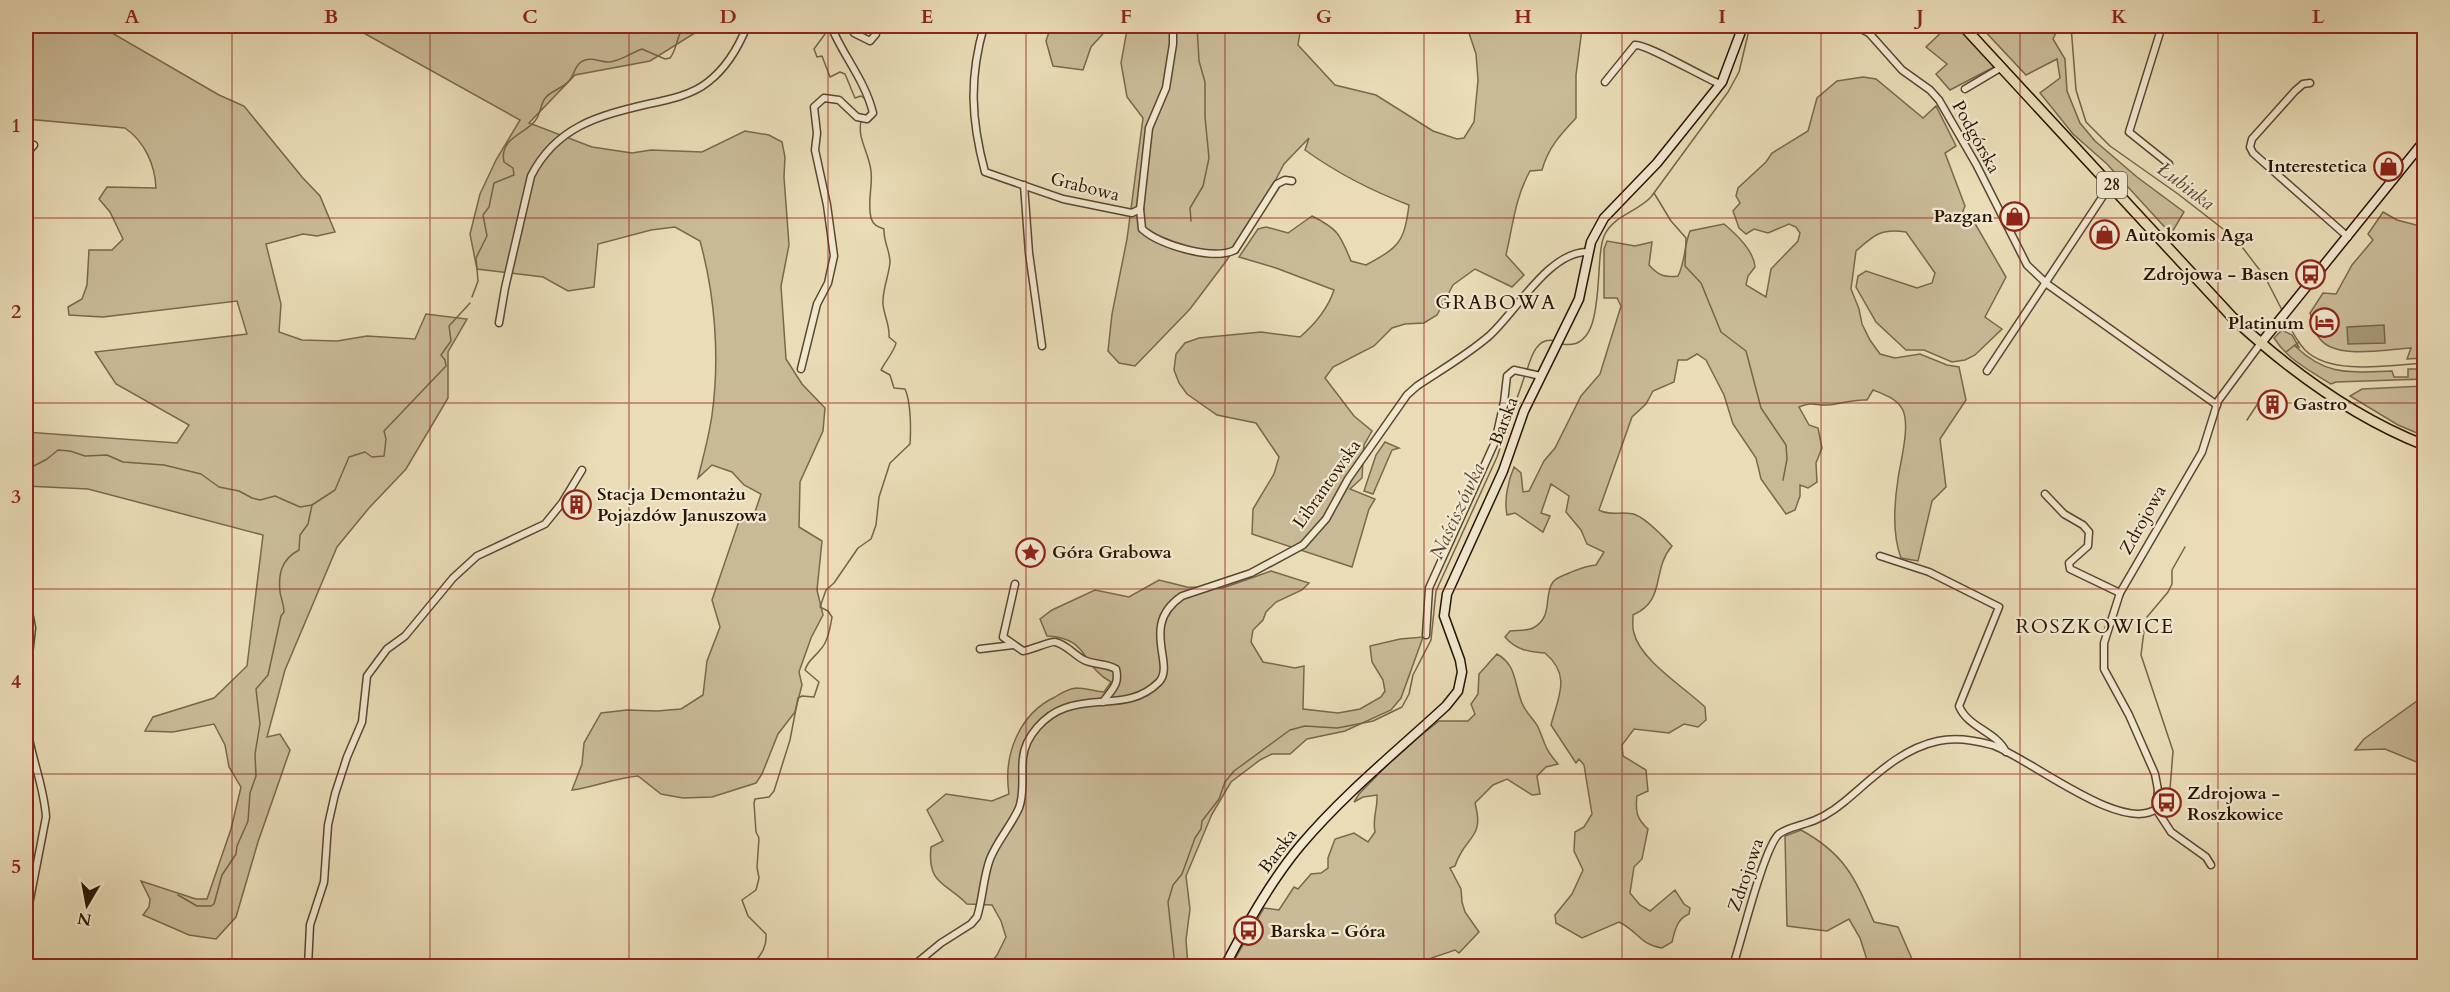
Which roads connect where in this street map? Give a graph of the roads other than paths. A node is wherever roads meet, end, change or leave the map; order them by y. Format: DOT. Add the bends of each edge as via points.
graph roads {
  1 [pos="747,26"];
  2 [pos="831,26"];
  3 [pos="850,26"];
  4 [pos="875,26"];
  5 [pos="984,26"];
  6 [pos="1173,26"];
  7 [pos="1743,26"];
  8 [pos="1855,26"];
  9 [pos="1963,26"];
  10 [pos="2162,26"];
  11 [pos="2415,26"];
  12 [pos="2424,33"];
  13 [pos="2003,66"];
  14 [pos="1605,82"];
  15 [pos="2310,83"];
  16 [pos="1720,84"];
  17 [pos="1965,89"];
  18 [pos="2424,141"];
  19 [pos="34,145"];
  20 [pos="26,154"];
  21 [pos="2169,164"];
  22 [pos="1292,181"];
  23 [pos="2111,184"];
  24 [pos="1024,185"];
  25 [pos="1140,209"];
  26 [pos="2348,237"];
  27 [pos="1588,252"];
  28 [pos="2047,284"];
  29 [pos="500,323"];
  30 [pos="2261,343"];
  31 [pos="1042,346"];
  32 [pos="801,369"];
  33 [pos="1987,371"];
  34 [pos="1537,375"];
  35 [pos="2217,405"];
  36 [pos="2424,445"];
  37 [pos="582,470"];
  38 [pos="2045,494"];
  39 [pos="1880,556"];
  40 [pos="1015,584"];
  41 [pos="2120,593"];
  42 [pos="26,596"];
  43 [pos="1426,635"];
  44 [pos="1013,645"];
  45 [pos="980,649"];
  46 [pos="26,681"];
  47 [pos="1103,702"];
  48 [pos="26,720"];
  49 [pos="2006,752"];
  50 [pos="2156,809"];
  51 [pos="2211,865"];
  52 [pos="26,920"];
  53 [pos="308,966"];
  54 [pos="913,966"];
  55 [pos="1225,966"];
  56 [pos="1733,966"];
  1 -- 29 [label="street" via="741,42 708,82 676,97 573,129 557,139 531,176"];
  2 -- 32 [label="street" via="856,70 873,113 867,119 857,117 839,100 824,98 814,107 815,150 834,256"];
  3 -- 4 [label="street" via="854,33 870,41 876,34"];
  5 -- 24 [label="street, Grabowa" via="972,89 985,172"];
  6 -- 25 [label="street, Grabowa" via="1166,88 1149,128"];
  7 -- 16 [label="street, Barska"];
  8 -- 28 [label="street, Podgórska" via="1869,33 1902,70 1939,100 2027,265"];
  9 -- 13 [label="main road, 28"];
  10 -- 21 [label="street" via="2128,132"];
  11 -- 12 [label="street"];
  13 -- 17 [label="street"];
  13 -- 23 [label="main road, 28"];
  14 -- 16 [label="street" via="1635,45 1641,44"];
  15 -- 26 [label="street" via="2295,91 2252,139 2250,147"];
  16 -- 27 [label="street, Barska" via="1657,163 1604,218"];
  18 -- 26 [label="street, Zdrojowa"];
  19 -- 20 [label="street"];
  22 -- 25 [label="street" via="1276,184 1235,250 1221,255 1196,252 1154,237 1142,229"];
  23 -- 28 [label="street"];
  23 -- 30 [label="main road, 28" via="2233,318"];
  24 -- 25 [label="street, Grabowa" via="1063,199 1115,210 1132,213"];
  24 -- 31 [label="street"];
  26 -- 30 [label="street, Zdrojowa"];
  27 -- 34 [label="street, Barska" via="1579,298 1553,352"];
  27 -- 47 [label="street, Librantowska" via="1574,254 1544,274 1489,335 1407,395 1348,479 1326,519 1303,544 1251,573 1174,602 1162,621 1160,645 1165,668 1160,681 1133,698"];
  28 -- 33 [label="street"];
  28 -- 35 [label="street, Podgórska"];
  30 -- 35 [label="street, Zdrojowa"];
  30 -- 36 [label="main road, 28" via="2359,413"];
  34 -- 43 [label="street" via="1514,370 1507,376 1495,442 1429,588"];
  34 -- 55 [label="street, Barska" via="1503,471 1447,594 1444,616 1461,667 1456,694 1344,798 1299,848 1244,929"];
  35 -- 41 [label="street, Zdrojowa" via="2202,452"];
  37 -- 53 [label="street" via="545,524 504,541 471,561 418,623 376,661 368,676 362,722 347,757 328,825 324,882 310,925"];
  38 -- 41 [label="street" via="2089,532 2088,546 2069,563 2070,569"];
  39 -- 49 [label="street, Zdrojowa" via="1929,572 1999,607 1959,706 1966,718 2001,742"];
  40 -- 44 [label="street" via="1003,637"];
  41 -- 50 [label="street, Zdrojowa" via="2104,643 2104,669 2155,774"];
  42 -- 46 [label="street" via="32,628"];
  44 -- 45 [label="street"];
  44 -- 47 [label="street" via="1023,651 1056,642 1086,661 1116,669 1116,687"];
  47 -- 54 [label="street, Librantowska" via="1064,708 1039,725 1023,755 1020,805 989,861 977,917"];
  48 -- 52 [label="street" via="46,817"];
  49 -- 50 [label="street, Zdrojowa" via="2115,810 2137,815"];
  49 -- 56 [label="street, Zdrojowa" via="1966,739 1925,744 1905,753 1826,815 1780,833 1764,862"];
  50 -- 51 [label="street" via="2170,832 2206,857"];
}
